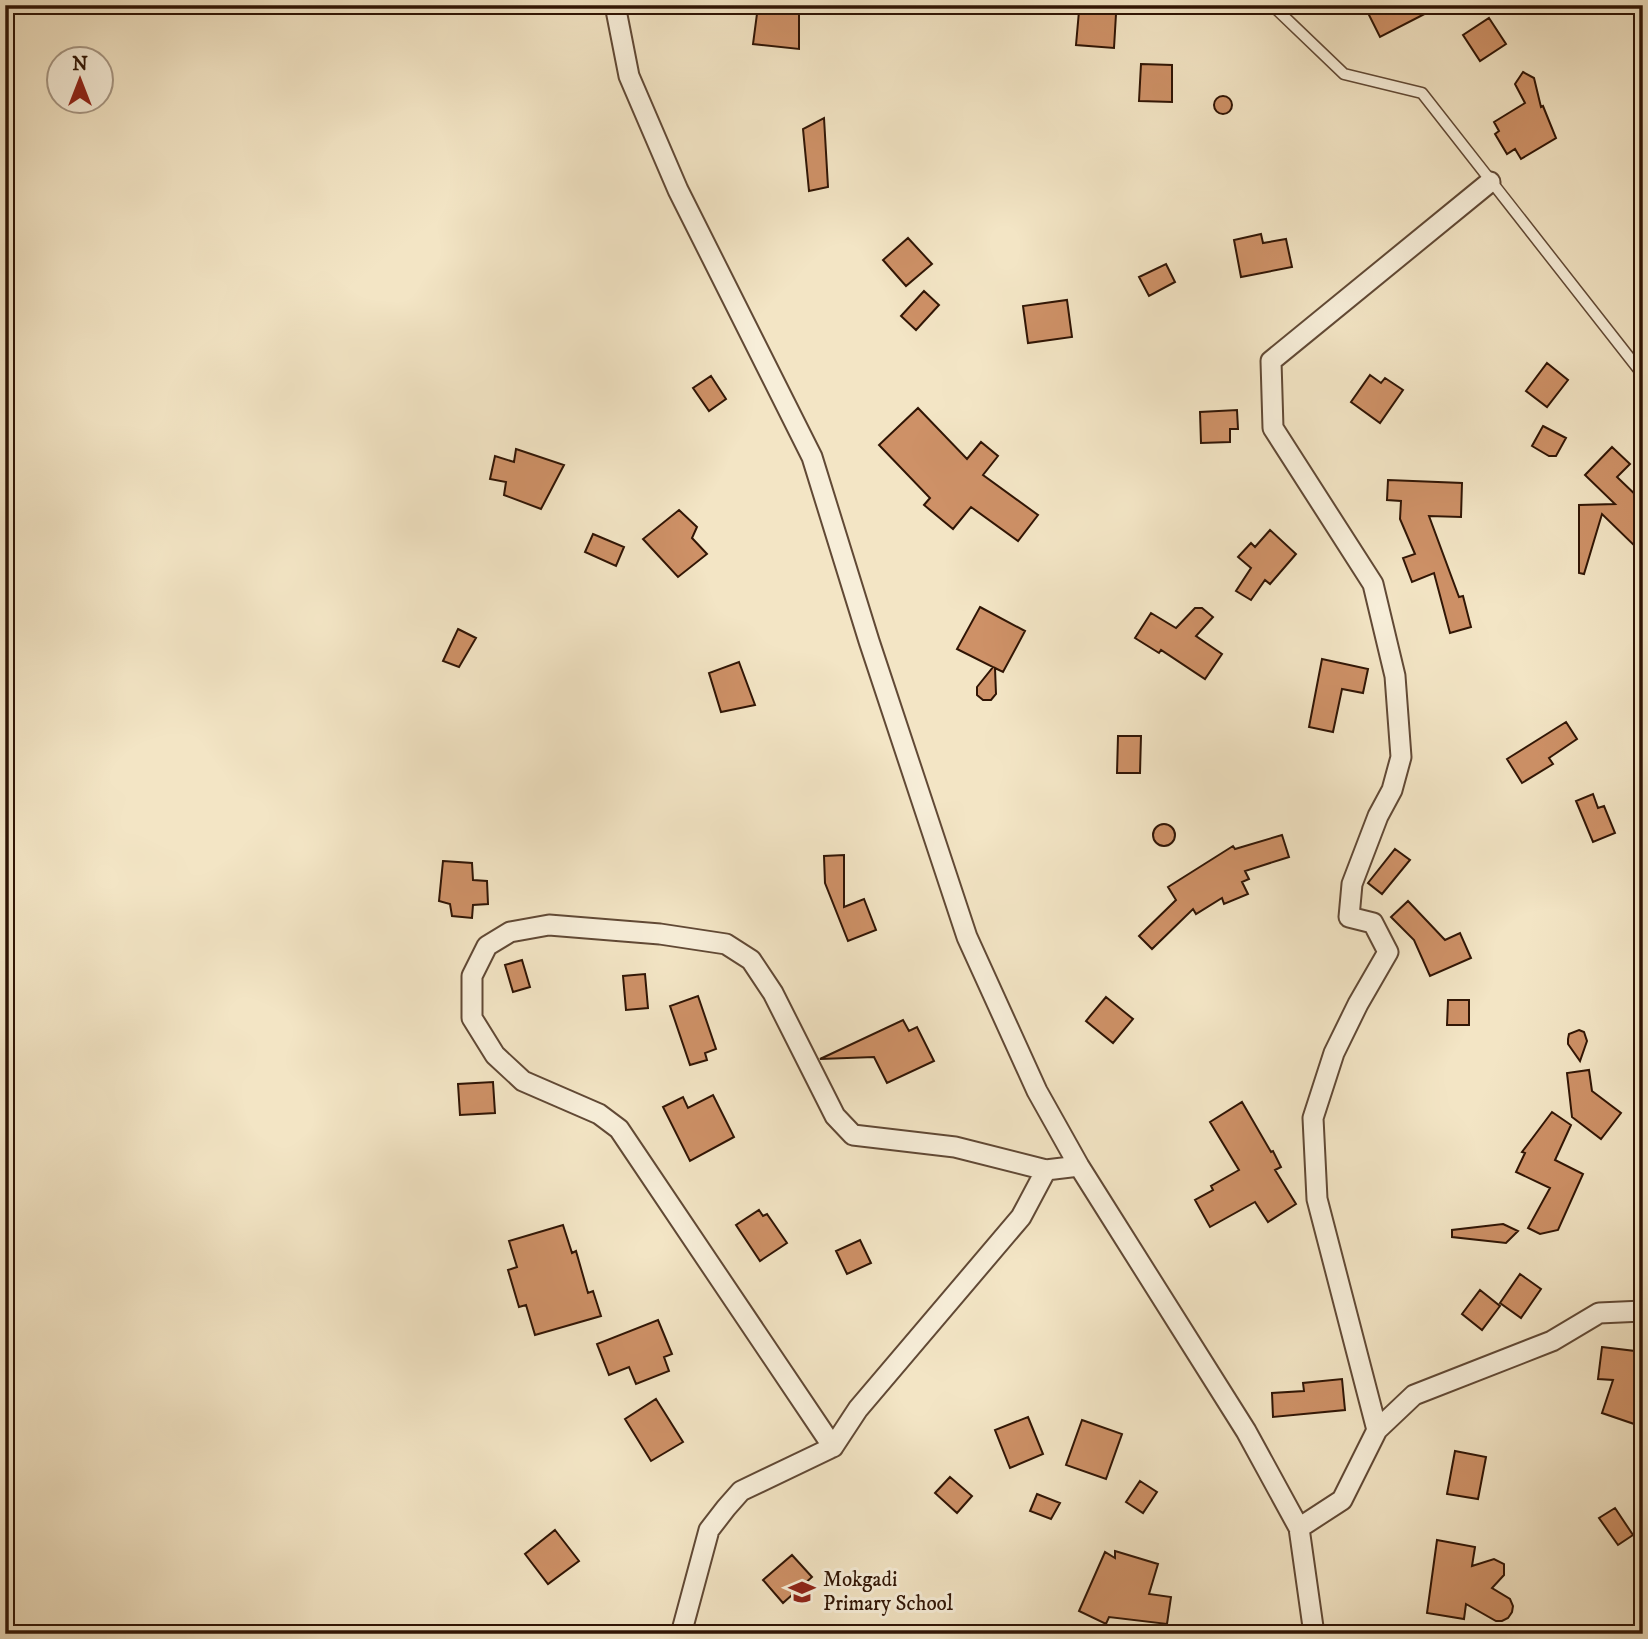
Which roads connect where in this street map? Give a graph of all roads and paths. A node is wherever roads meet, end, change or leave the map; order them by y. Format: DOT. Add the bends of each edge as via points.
graph roads {
  1 [pos="615,5"];
  2 [pos="1272,5"];
  3 [pos="1490,182"];
  4 [pos="1643,375"];
  5 [pos="1079,1166"];
  6 [pos="1046,1170"];
  7 [pos="1643,1311"];
  8 [pos="1377,1430"];
  9 [pos="833,1447"];
  10 [pos="1298,1528"];
  11 [pos="681,1634"];
  12 [pos="1314,1634"];
  1 -- 5 [label="street" via="629,76 678,190 813,457 967,937 1037,1091"];
  2 -- 3 [label="lane" via="1344,74 1422,93"];
  3 -- 4 [label="lane"];
  3 -- 8 [label="street" via="1270,361 1273,428 1373,584 1395,676 1401,757 1352,884 1349,909 1349,917 1373,923 1388,952 1334,1053 1313,1118 1317,1199"];
  5 -- 6 [label="street"];
  5 -- 10 [label="street" via="1246,1432"];
  6 -- 9 [label="street" via="1021,1217 858,1409"];
  6 -- 9 [label="street" via="955,1147 853,1135 835,1116 773,993 751,960 726,944 549,925 510,932 487,946 472,976 472,1018 495,1055 523,1081 599,1114 618,1129"];
  7 -- 8 [label="street" via="1599,1313 1552,1341 1414,1395"];
  8 -- 10 [label="street" via="1342,1500"];
  9 -- 11 [label="street" via="741,1491 726,1508 709,1530"];
  10 -- 12 [label="street"];
}
